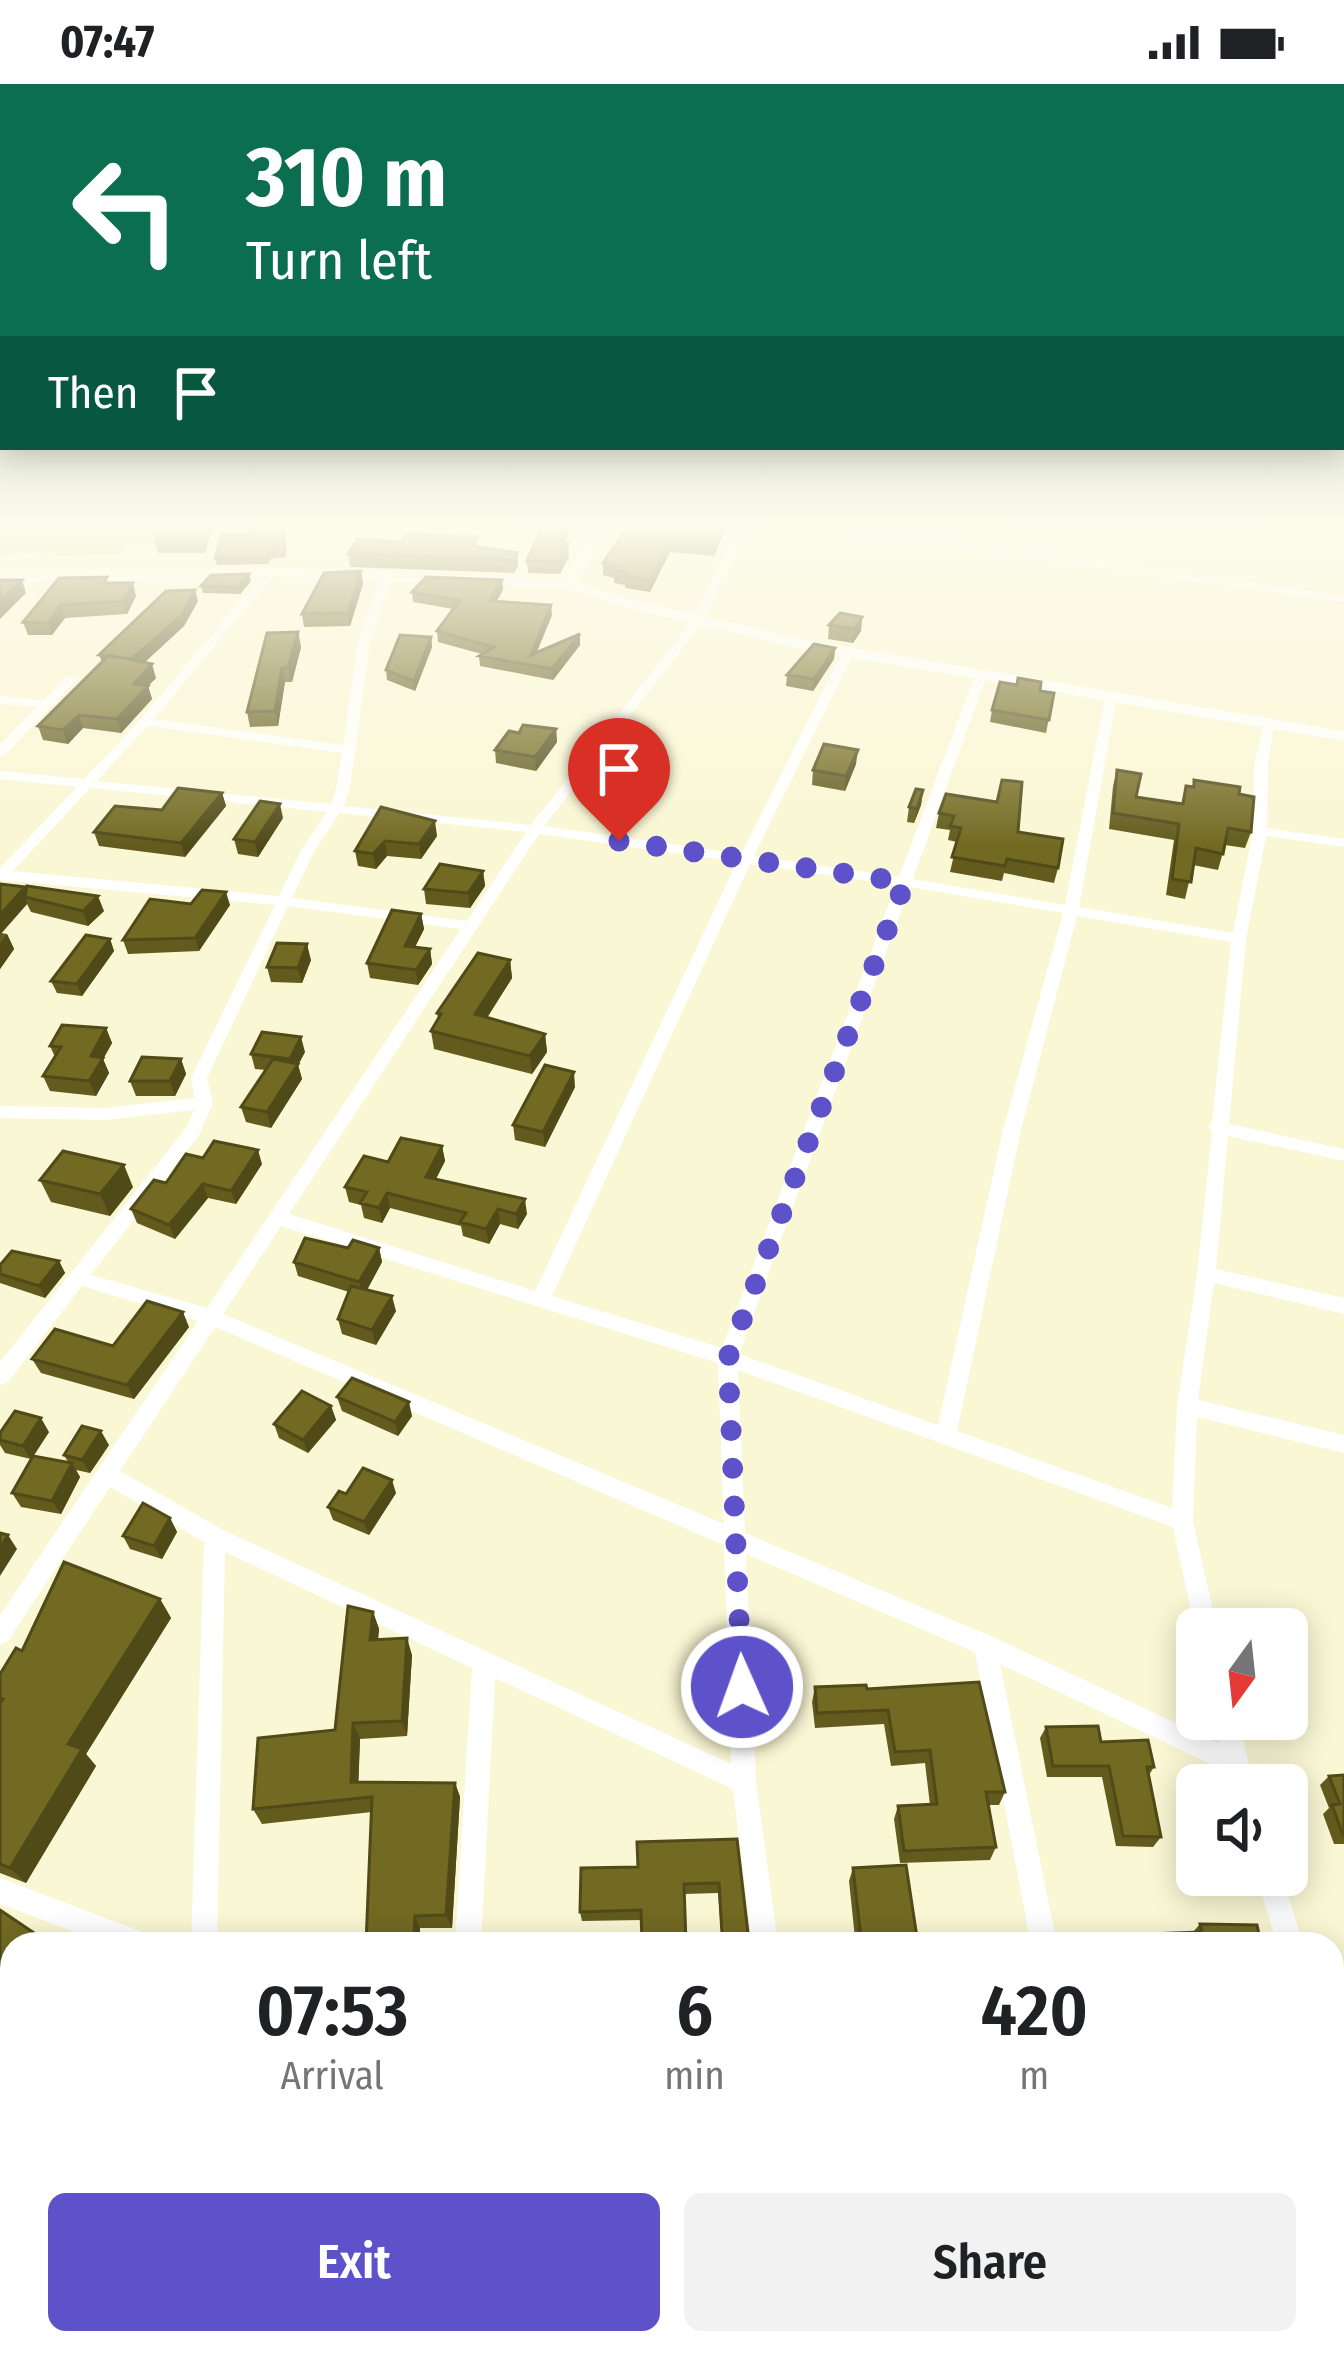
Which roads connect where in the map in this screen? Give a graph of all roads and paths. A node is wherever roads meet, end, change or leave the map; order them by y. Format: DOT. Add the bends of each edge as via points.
graph roads {
  1 [pos="218,635"];
  2 [pos="366,635"];
  3 [pos="687,635"];
  4 [pos="763,635"];
  5 [pos="848,653"];
  6 [pos="981,675"];
  7 [pos="71,679"];
  8 [pos="1111,698"];
  9 [pos="0,700"];
  10 [pos="46,704"];
  11 [pos="146,722"];
  12 [pos="1268,724"];
  13 [pos="1344,736"];
  14 [pos="349,750"];
  15 [pos="0,752"];
  16 [pos="0,775"];
  17 [pos="87,784"];
  18 [pos="335,808"];
  19 [pos="535,829"];
  20 [pos="1261,831"];
  21 [pos="1344,843"];
  22 [pos="746,858"];
  23 [pos="1,875"];
  24 [pos="905,882"];
  25 [pos="283,901"];
  26 [pos="1071,911"];
  27 [pos="471,926"];
  28 [pos="1239,938"];
  29 [pos="205,1103"];
  30 [pos="0,1112"];
  31 [pos="1217,1127"];
  32 [pos="1344,1155"];
  33 [pos="280,1218"];
  34 [pos="1206,1274"];
  35 [pos="81,1279"];
  36 [pos="540,1300"];
  37 [pos="1344,1306"];
  38 [pos="211,1317"];
  39 [pos="728,1358"];
  40 [pos="0,1377"];
  41 [pos="1187,1406"];
  42 [pos="945,1438"];
  43 [pos="1344,1444"];
  44 [pos="108,1474"];
  45 [pos="1182,1521"];
  46 [pos="215,1537"];
  47 [pos="737,1544"];
  48 [pos="1201,1608"];
  49 [pos="0,1634"];
  50 [pos="985,1645"];
  51 [pos="484,1664"];
  52 [pos="1219,1764"];
  53 [pos="744,1782"];
  54 [pos="0,1891"];
  55 [pos="1275,1896"];
  56 [pos="109,1932"];
  57 [pos="204,1932"];
  58 [pos="469,1932"];
  59 [pos="763,1932"];
  60 [pos="1042,1932"];
  61 [pos="1286,1932"];
  1 -- 11 [label="street"];
  2 -- 14 [label="street"];
  3 -- 19 [label="street"];
  4 -- 5 [label="street"];
  5 -- 6 [label="street"];
  5 -- 22 [label="street"];
  6 -- 8 [label="street"];
  6 -- 24 [label="street"];
  7 -- 10 [label="street"];
  8 -- 12 [label="street"];
  8 -- 26 [label="street"];
  9 -- 10 [label="street"];
  10 -- 15 [label="street"];
  11 -- 14 [label="street"];
  11 -- 17 [label="street"];
  12 -- 13 [label="street"];
  12 -- 20 [label="street"];
  14 -- 18 [label="street"];
  16 -- 17 [label="street"];
  17 -- 18 [label="street"];
  17 -- 23 [label="street"];
  18 -- 19 [label="street"];
  18 -- 25 [label="street"];
  19 -- 22 [label="street"];
  19 -- 27 [label="street"];
  20 -- 21 [label="street"];
  20 -- 28 [label="street"];
  22 -- 24 [label="street"];
  22 -- 36 [label="street"];
  23 -- 25 [label="street"];
  24 -- 26 [label="street"];
  24 -- 39 [label="street"];
  25 -- 27 [label="street"];
  25 -- 29 [label="street" via="199,1078"];
  26 -- 28 [label="street"];
  26 -- 42 [label="street" via="1012,1130"];
  27 -- 33 [label="street"];
  28 -- 31 [label="street"];
  29 -- 30 [label="street" via="105,1114"];
  29 -- 35 [label="street" via="193,1132"];
  31 -- 32 [label="street"];
  31 -- 34 [label="street"];
  33 -- 36 [label="street"];
  33 -- 38 [label="street"];
  34 -- 37 [label="street"];
  34 -- 41 [label="street"];
  35 -- 38 [label="street"];
  35 -- 40 [label="street"];
  36 -- 39 [label="street"];
  38 -- 44 [label="street"];
  38 -- 47 [label="street"];
  39 -- 42 [label="street"];
  39 -- 47 [label="street"];
  41 -- 43 [label="street"];
  41 -- 45 [label="street"];
  42 -- 45 [label="street"];
  44 -- 46 [label="street"];
  44 -- 49 [label="street"];
  45 -- 48 [label="street"];
  46 -- 51 [label="street"];
  46 -- 57 [label="street"];
  47 -- 50 [label="street"];
  47 -- 53 [label="street"];
  50 -- 52 [label="street"];
  50 -- 60 [label="street"];
  51 -- 53 [label="street"];
  51 -- 58 [label="street"];
  53 -- 59 [label="street"];
  54 -- 56 [label="street"];
  55 -- 61 [label="street"];
}
